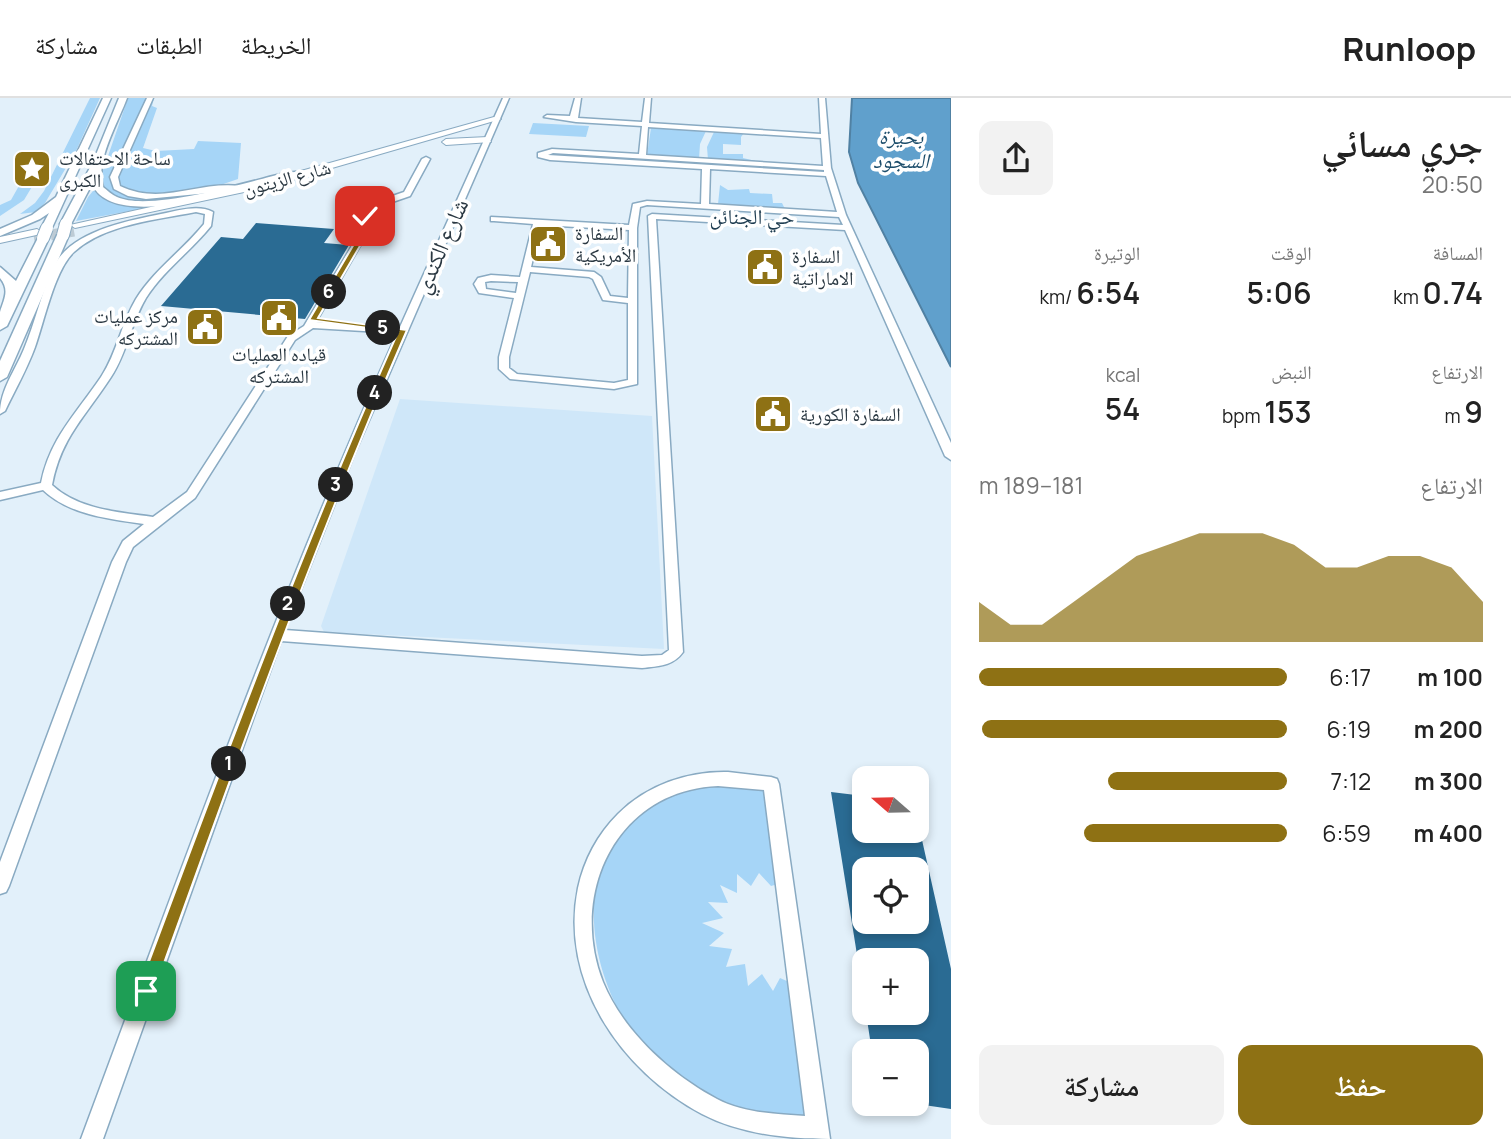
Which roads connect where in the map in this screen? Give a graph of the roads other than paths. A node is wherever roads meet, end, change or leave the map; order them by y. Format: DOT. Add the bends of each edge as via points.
graph roads {
  1 [pos="107,98"];
  2 [pos="123,98"];
  3 [pos="150,98"];
  4 [pos="506,98"];
  5 [pos="578,98"];
  6 [pos="648,98"];
  7 [pos="822,98"];
  8 [pos="547,117"];
  9 [pos="573,118"];
  10 [pos="497,119"];
  11 [pos="644,125"];
  12 [pos="824,136"];
  13 [pos="488,140"];
  14 [pos="529,153"];
  15 [pos="426,159"];
  16 [pos="642,159"];
  17 [pos="98,162"];
  18 [pos="706,164"];
  19 [pos="828,171"];
  20 [pos="304,174"];
  21 [pos="248,189"];
  22 [pos="63,194"];
  23 [pos="705,206"];
  24 [pos="842,215"];
  25 [pos="494,219"];
  26 [pos="538,222"];
  27 [pos="633,228"];
  28 [pos="848,228"];
  29 [pos="70,229"];
  30 [pos="0,233"];
  31 [pos="40,234"];
  32 [pos="0,240"];
  33 [pos="0,245"];
  34 [pos="526,269"];
  35 [pos="0,271"];
  36 [pos="523,280"];
  37 [pos="520,296"];
  38 [pos="13,300"];
  39 [pos="632,301"];
  40 [pos="311,322"];
  41 [pos="0,326"];
  42 [pos="403,330"];
  43 [pos="0,377"];
  44 [pos="0,411"];
  45 [pos="951,456"];
  46 [pos="46,486"];
  47 [pos="0,496"];
  48 [pos="155,521"];
  49 [pos="276,635"];
  50 [pos="0,884"];
  51 [pos="819,1133"];
  52 [pos="92,1139"];
  1 -- 22 [label="highway"];
  2 -- 17 [label="highway"];
  3 -- 21 [label="street" via="114,177 117,187 133,195 159,197"];
  4 -- 10 [label="street, شارع الكندي"];
  5 -- 9 [label="street"];
  6 -- 11 [label="street"];
  7 -- 12 [label="street"];
  8 -- 9 [label="street"];
  9 -- 11 [label="street"];
  10 -- 13 [label="street, شارع الكندي"];
  10 -- 20 [label="main road, شارع الزيتون"];
  11 -- 12 [label="street"];
  11 -- 16 [label="street"];
  12 -- 19 [label="street"];
  13 -- 21 [label="main road, شارع الزيتون" via="451,141"];
  13 -- 42 [label="street, شارع الكندي"];
  14 -- 16 [label="street"];
  15 -- 40 [label="street" via="407,194 375,205 365,216 360,239"];
  16 -- 18 [label="street"];
  17 -- 21 [label="highway" via="99,190 121,201 169,202"];
  17 -- 29 [label="highway"];
  18 -- 19 [label="street"];
  18 -- 23 [label="street"];
  19 -- 24 [label="street"];
  20 -- 21 [label="highway"];
  21 -- 29 [label="main road, شارع الزيتون"];
  22 -- 30 [label="highway" via="36,217"];
  22 -- 31 [label="highway"];
  23 -- 24 [label="street"];
  23 -- 27 [label="street" via="640,204 634,208"];
  24 -- 28 [label="street"];
  25 -- 26 [label="street"];
  26 -- 27 [label="street"];
  26 -- 34 [label="street"];
  27 -- 39 [label="street"];
  28 -- 45 [label="street"];
  28 -- 49 [label="street" via="652,216 676,652 671,658 642,663"];
  29 -- 43 [label="highway"];
  31 -- 32 [label="main road"];
  31 -- 33 [label="main road"];
  31 -- 38 [label="highway"];
  34 -- 36 [label="street"];
  34 -- 39 [label="street" via="591,274 607,298"];
  35 -- 38 [label="highway" via="9,281"];
  36 -- 37 [label="street"];
  36 -- 37 [label="street" via="491,278 479,284 482,291"];
  37 -- 39 [label="street" via="504,369 514,377 614,386 633,382"];
  38 -- 41 [label="highway"];
  40 -- 42 [label="street"];
  40 -- 48 [label="street" via="291,338 191,495"];
  42 -- 49 [label="street, شارع الكندي"];
  44 -- 46 [label="street" via="29,351 58,266 71,250 100,233 133,222 195,210 211,214 200,234 141,299 108,375 60,441"];
  46 -- 47 [label="street"];
  46 -- 48 [label="street" via="52,495 89,509"];
  48 -- 50 [label="street" via="128,544 119,562"];
  49 -- 52 [label="street, شارع الكندي"];
  51 -- 51 [label="street" via="771,785 732,778 688,782 648,797 619,823 595,857 585,891 582,929 588,965 602,999 634,1047 656,1069 710,1107 762,1124"];
}
